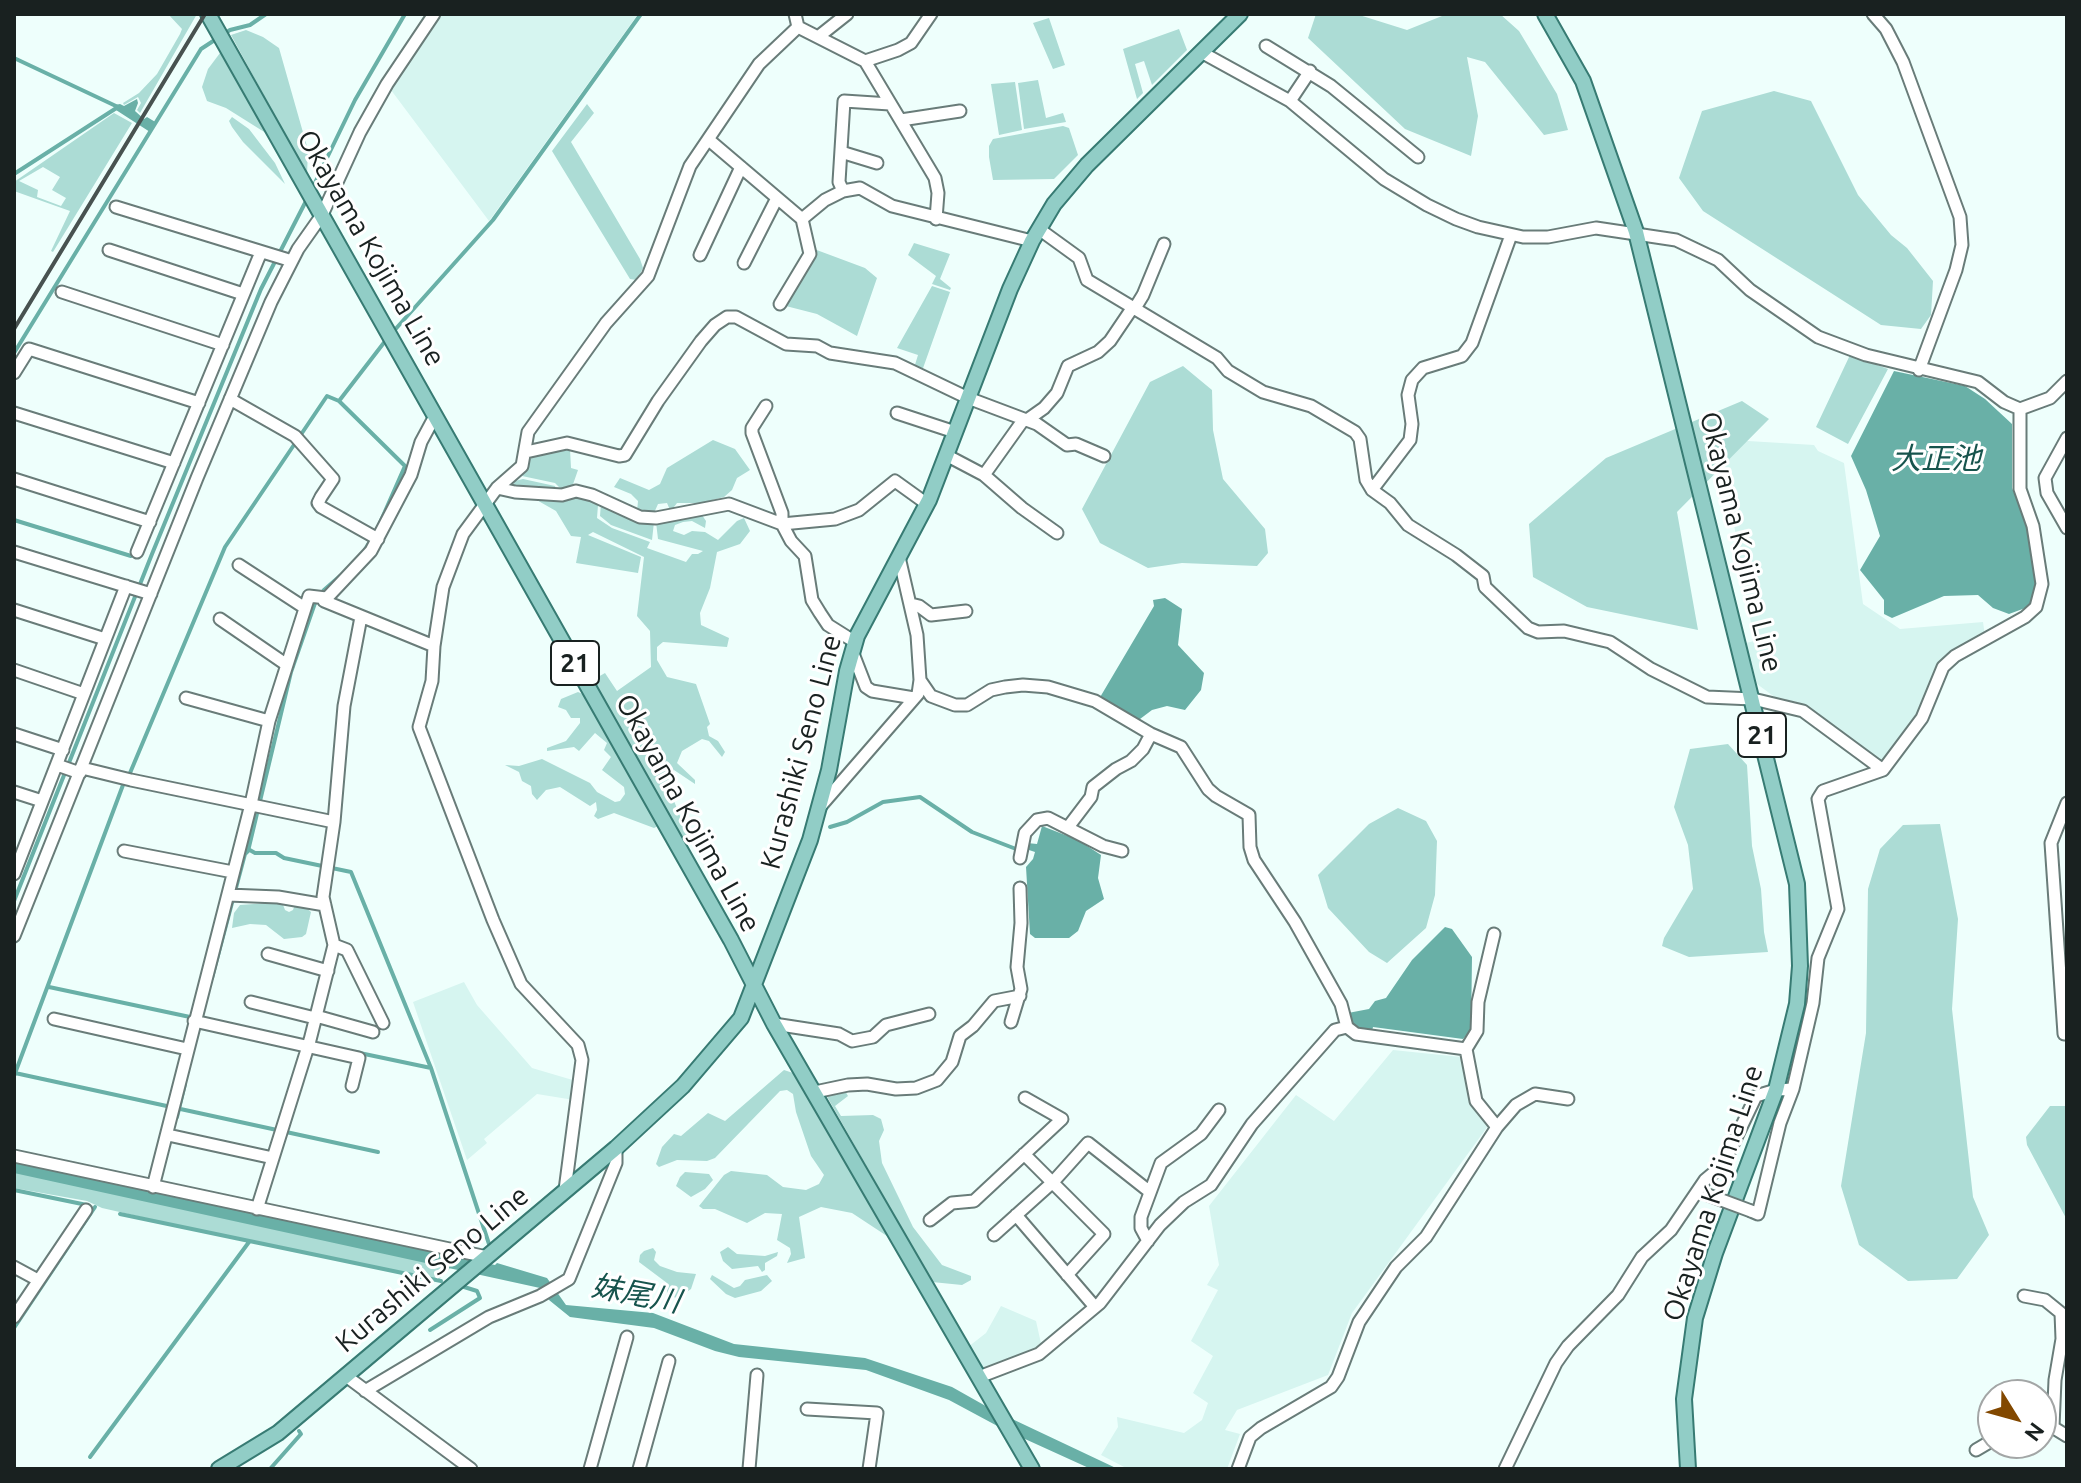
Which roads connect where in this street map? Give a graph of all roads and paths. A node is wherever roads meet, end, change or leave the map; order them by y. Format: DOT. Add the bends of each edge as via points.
graph roads {
  1 [pos="208,14"];
  2 [pos="434,14"];
  3 [pos="795,14"];
  4 [pos="847,14"];
  5 [pos="931,14"];
  6 [pos="1240,14"];
  7 [pos="1545,14"];
  8 [pos="1873,14"];
  9 [pos="798,27"];
  10 [pos="818,37"];
  11 [pos="1266,46"];
  12 [pos="1201,52"];
  13 [pos="865,61"];
  14 [pos="1310,71"];
  15 [pos="1290,101"];
  16 [pos="890,104"];
  17 [pos="960,111"];
  18 [pos="901,120"];
  19 [pos="709,140"];
  20 [pos="841,152"];
  21 [pos="1418,157"];
  22 [pos="877,163"];
  23 [pos="741,167"];
  24 [pos="843,191"];
  25 [pos="777,198"];
  26 [pos="116,207"];
  27 [pos="319,210"];
  28 [pos="802,219"];
  29 [pos="936,219"];
  30 [pos="1636,232"];
  31 [pos="1036,235"];
  32 [pos="1511,235"];
  33 [pos="1164,244"];
  34 [pos="109,250"];
  35 [pos="267,254"];
  36 [pos="700,255"];
  37 [pos="290,261"];
  38 [pos="744,263"];
  39 [pos="62,292"];
  40 [pos="243,294"];
  41 [pos="780,304"];
  42 [pos="1134,308"];
  43 [pos="223,345"];
  44 [pos="1919,370"];
  45 [pos="14,373"];
  46 [pos="2067,381"];
  47 [pos="968,398"];
  48 [pos="230,399"];
  49 [pos="199,403"];
  50 [pos="766,406"];
  51 [pos="2020,409"];
  52 [pos="14,413"];
  53 [pos="897,413"];
  54 [pos="435,416"];
  55 [pos="1026,420"];
  56 [pos="955,432"];
  57 [pos="2067,438"];
  58 [pos="526,452"];
  59 [pos="946,455"];
  60 [pos="1104,456"];
  61 [pos="174,463"];
  62 [pos="984,475"];
  63 [pos="14,479"];
  64 [pos="497,488"];
  65 [pos="1372,490"];
  66 [pos="485,503"];
  67 [pos="927,504"];
  68 [pos="150,522"];
  69 [pos="782,524"];
  70 [pos="2067,528"];
  71 [pos="1057,533"];
  72 [pos="374,537"];
  73 [pos="14,552"];
  74 [pos="137,552"];
  75 [pos="899,557"];
  76 [pos="239,565"];
  77 [pos="128,587"];
  78 [pos="148,593"];
  79 [pos="321,597"];
  80 [pos="911,604"];
  81 [pos="305,608"];
  82 [pos="14,610"];
  83 [pos="966,611"];
  84 [pos="361,617"];
  85 [pos="220,619"];
  86 [pos="105,639"];
  87 [pos="434,646"];
  88 [pos="854,647"];
  89 [pos="287,665"];
  90 [pos="14,670"];
  91 [pos="920,680"];
  92 [pos="84,694"];
  93 [pos="186,698"];
  94 [pos="914,698"];
  95 [pos="1753,699"];
  96 [pos="269,721"];
  97 [pos="14,734"];
  98 [pos="1151,734"];
  99 [pos="63,750"];
  100 [pos="59,766"];
  101 [pos="1883,770"];
  102 [pos="79,771"];
  103 [pos="14,792"];
  104 [pos="42,801"];
  105 [pos="2067,803"];
  106 [pos="256,805"];
  107 [pos="819,808"];
  108 [pos="334,822"];
  109 [pos="1069,826"];
  110 [pos="20,844"];
  111 [pos="124,851"];
  112 [pos="1021,851"];
  113 [pos="1122,851"];
  114 [pos="233,872"];
  115 [pos="14,874"];
  116 [pos="1020,888"];
  117 [pos="231,896"];
  118 [pos="325,905"];
  119 [pos="2062,928"];
  120 [pos="1494,934"];
  121 [pos="14,936"];
  122 [pos="334,945"];
  123 [pos="268,954"];
  124 [pos="328,971"];
  125 [pos="753,986"];
  126 [pos="1020,996"];
  127 [pos="251,1002"];
  128 [pos="929,1014"];
  129 [pos="316,1017"];
  130 [pos="54,1019"];
  131 [pos="198,1022"];
  132 [pos="1011,1022"];
  133 [pos="383,1023"];
  134 [pos="774,1024"];
  135 [pos="1347,1027"];
  136 [pos="373,1032"];
  137 [pos="2067,1034"];
  138 [pos="308,1047"];
  139 [pos="187,1049"];
  140 [pos="1466,1049"];
  141 [pos="352,1086"];
  142 [pos="1793,1089"];
  143 [pos="1776,1090"];
  144 [pos="815,1092"];
  145 [pos="1025,1098"];
  146 [pos="1568,1099"];
  147 [pos="1219,1110"];
  148 [pos="1497,1127"];
  149 [pos="168,1135"];
  150 [pos="616,1148"];
  151 [pos="1024,1154"];
  152 [pos="14,1156"];
  153 [pos="273,1158"];
  154 [pos="1053,1182"];
  155 [pos="153,1187"];
  156 [pos="565,1190"];
  157 [pos="1150,1192"];
  158 [pos="1704,1193"];
  159 [pos="257,1209"];
  160 [pos="86,1210"];
  161 [pos="1016,1215"];
  162 [pos="930,1220"];
  163 [pos="994,1235"];
  164 [pos="1148,1241"];
  165 [pos="484,1259"];
  166 [pos="14,1267"];
  167 [pos="1067,1275"];
  168 [pos="38,1280"];
  169 [pos="2024,1296"];
  170 [pos="1095,1307"];
  171 [pos="14,1317"];
  172 [pos="627,1337"];
  173 [pos="669,1361"];
  174 [pos="757,1375"];
  175 [pos="346,1376"];
  176 [pos="979,1377"];
  177 [pos="2055,1379"];
  178 [pos="365,1391"];
  179 [pos="807,1409"];
  180 [pos="219,1469"];
  181 [pos="471,1469"];
  182 [pos="590,1469"];
  183 [pos="639,1469"];
  184 [pos="749,1469"];
  185 [pos="869,1469"];
  186 [pos="1032,1469"];
  187 [pos="1238,1469"];
  188 [pos="1505,1469"];
  189 [pos="1688,1469"];
  1 -- 27 [label="main road, Okayama Kojima Line / 21"];
  2 -- 27 [label="street" via="387,84"];
  3 -- 9 [label="street"];
  4 -- 10 [label="street"];
  5 -- 13 [label="street" via="911,43"];
  6 -- 12 [label="main road, Kurashiki Seno Line"];
  7 -- 30 [label="main road, Okayama Kojima Line / 21" via="1583,81"];
  8 -- 44 [label="street" via="1903,62 1960,217 1962,245 1956,270"];
  9 -- 10 [label="street"];
  9 -- 19 [label="street" via="759,64"];
  10 -- 13 [label="street"];
  11 -- 14 [label="street"];
  12 -- 15 [label="street"];
  12 -- 31 [label="main road, Kurashiki Seno Line" via="1087,165"];
  13 -- 16 [label="street"];
  14 -- 15 [label="street"];
  14 -- 21 [label="street"];
  15 -- 32 [label="street" via="1384,179 1427,205"];
  16 -- 18 [label="street"];
  16 -- 20 [label="street" via="844,101"];
  17 -- 18 [label="street"];
  18 -- 29 [label="street" via="935,178"];
  19 -- 23 [label="street"];
  19 -- 58 [label="street" via="690,166 648,276 606,323 546,406 528,432"];
  20 -- 22 [label="street"];
  20 -- 24 [label="street"];
  23 -- 25 [label="street"];
  23 -- 36 [label="street"];
  24 -- 28 [label="street"];
  24 -- 29 [label="street" via="860,188 892,206"];
  25 -- 28 [label="street"];
  25 -- 38 [label="street"];
  26 -- 35 [label="street"];
  27 -- 37 [label="street"];
  27 -- 54 [label="main road, Okayama Kojima Line / 21"];
  28 -- 41 [label="street" via="810,254"];
  29 -- 31 [label="street"];
  30 -- 32 [label="street" via="1596,228 1548,237"];
  30 -- 44 [label="street" via="1676,240 1718,260 1750,290 1818,337"];
  30 -- 95 [label="main road, Okayama Kojima Line / 21"];
  31 -- 42 [label="street" via="1079,258 1087,280"];
  31 -- 47 [label="main road, Kurashiki Seno Line"];
  32 -- 65 [label="street" via="1472,343 1462,356 1423,368 1412,380 1410,440"];
  33 -- 42 [label="street"];
  34 -- 40 [label="street"];
  35 -- 37 [label="street"];
  35 -- 40 [label="street"];
  37 -- 48 [label="street"];
  39 -- 43 [label="street"];
  40 -- 43 [label="street"];
  42 -- 55 [label="street" via="1098,352 1068,366 1057,393"];
  42 -- 65 [label="street" via="1263,392 1311,406 1355,432"];
  43 -- 49 [label="street"];
  44 -- 51 [label="street" via="1978,382"];
  45 -- 49 [label="street" via="29,349"];
  46 -- 51 [label="street" via="2050,398"];
  47 -- 55 [label="street"];
  47 -- 56 [label="main road, Kurashiki Seno Line"];
  47 -- 58 [label="street" via="895,363 786,344 727,317 701,341 625,455 567,443"];
  48 -- 72 [label="street" via="297,438 333,479 318,503 321,507"];
  48 -- 78 [label="street"];
  49 -- 61 [label="street"];
  50 -- 69 [label="street" via="752,433"];
  51 -- 101 [label="street" via="2020,489 2033,526 2042,584 2036,607 1943,667 1922,718"];
  52 -- 61 [label="street"];
  53 -- 56 [label="street"];
  54 -- 66 [label="main road, Okayama Kojima Line / 21"];
  54 -- 72 [label="street" via="411,475"];
  55 -- 60 [label="street" via="1067,445"];
  55 -- 62 [label="street"];
  56 -- 59 [label="main road, Kurashiki Seno Line"];
  57 -- 70 [label="street" via="2045,478 2047,493"];
  58 -- 64 [label="street" via="522,466"];
  59 -- 62 [label="street"];
  59 -- 67 [label="main road, Kurashiki Seno Line"];
  61 -- 68 [label="street"];
  62 -- 71 [label="street"];
  63 -- 68 [label="street"];
  64 -- 66 [label="street"];
  64 -- 69 [label="street" via="562,495 576,491 640,517 729,504"];
  65 -- 95 [label="street" via="1408,525 1483,576 1485,587 1528,628 1610,642 1707,697"];
  66 -- 87 [label="street" via="463,534 443,587"];
  66 -- 125 [label="main road, Okayama Kojima Line / 21"];
  67 -- 69 [label="street" via="895,481 859,510 835,519"];
  67 -- 75 [label="main road, Kurashiki Seno Line"];
  68 -- 74 [label="street"];
  69 -- 88 [label="street" via="805,556 812,600 828,625"];
  72 -- 79 [label="street" via="352,573"];
  73 -- 77 [label="street"];
  75 -- 80 [label="street"];
  75 -- 88 [label="main road, Kurashiki Seno Line"];
  76 -- 81 [label="street"];
  77 -- 78 [label="street"];
  77 -- 86 [label="street"];
  78 -- 102 [label="street"];
  79 -- 81 [label="street" via="309,596"];
  79 -- 84 [label="street"];
  80 -- 83 [label="street" via="931,615"];
  80 -- 91 [label="street"];
  81 -- 89 [label="street"];
  82 -- 86 [label="street"];
  84 -- 87 [label="street"];
  84 -- 108 [label="street" via="344,706"];
  85 -- 89 [label="street"];
  86 -- 92 [label="street"];
  87 -- 156 [label="street" via="432,681 419,727 521,984 578,1045 582,1060"];
  88 -- 94 [label="street" via="866,687"];
  88 -- 107 [label="main road, Kurashiki Seno Line"];
  89 -- 96 [label="street"];
  90 -- 92 [label="street"];
  91 -- 94 [label="street"];
  91 -- 98 [label="street" via="931,696 955,705 967,705 1005,687 1048,687 1095,701"];
  92 -- 99 [label="street"];
  93 -- 96 [label="street"];
  94 -- 107 [label="street"];
  95 -- 101 [label="street" via="1812,715"];
  95 -- 143 [label="main road, Okayama Kojima Line / 21" via="1797,884 1800,924 1797,1004"];
  96 -- 106 [label="street"];
  97 -- 99 [label="street"];
  98 -- 109 [label="street" via="1131,761 1093,787"];
  98 -- 135 [label="street" via="1181,747 1208,789 1249,815 1254,860 1341,1004"];
  99 -- 100 [label="street"];
  100 -- 102 [label="street"];
  100 -- 104 [label="street"];
  101 -- 142 [label="street" via="1823,791 1818,799 1838,909 1818,958"];
  102 -- 106 [label="street"];
  102 -- 121 [label="street"];
  103 -- 104 [label="street"];
  104 -- 110 [label="street"];
  105 -- 119 [label="street" via="2051,843"];
  106 -- 108 [label="street"];
  106 -- 114 [label="street"];
  107 -- 125 [label="main road, Kurashiki Seno Line"];
  108 -- 118 [label="street"];
  109 -- 112 [label="street" via="1037,820 1025,833"];
  109 -- 113 [label="street"];
  110 -- 115 [label="street"];
  111 -- 114 [label="street"];
  114 -- 117 [label="street"];
  116 -- 126 [label="street"];
  117 -- 118 [label="street"];
  117 -- 131 [label="street"];
  118 -- 122 [label="street"];
  119 -- 137 [label="street"];
  120 -- 140 [label="street" via="1478,1002 1477,1031"];
  122 -- 124 [label="street"];
  122 -- 133 [label="street" via="347,950"];
  123 -- 124 [label="street"];
  124 -- 129 [label="street"];
  125 -- 134 [label="main road, Okayama Kojima Line / 21"];
  125 -- 150 [label="main road, Kurashiki Seno Line" via="741,1018 712,1055"];
  126 -- 132 [label="street"];
  126 -- 144 [label="street" via="994,1001 960,1036 952,1062 937,1080 916,1088 867,1084"];
  127 -- 129 [label="street"];
  128 -- 134 [label="street" via="852,1041 839,1034"];
  129 -- 136 [label="street"];
  129 -- 138 [label="street"];
  130 -- 139 [label="street"];
  131 -- 138 [label="street"];
  131 -- 139 [label="street"];
  134 -- 144 [label="main road, Okayama Kojima Line / 21"];
  135 -- 140 [label="street" via="1356,1034"];
  135 -- 164 [label="street" via="1335,1030 1275,1097 1211,1185 1184,1202"];
  138 -- 141 [label="street" via="359,1058"];
  138 -- 153 [label="street"];
  139 -- 149 [label="street"];
  140 -- 148 [label="street" via="1476,1101"];
  142 -- 143 [label="street"];
  142 -- 158 [label="street, bridge" via="1758,1214"];
  143 -- 158 [label="street" via="1756,1096 1723,1165 1705,1180"];
  143 -- 189 [label="main road, Okayama Kojima Line / 21" via="1695,1318 1684,1399"];
  144 -- 176 [label="main road, Okayama Kojima Line / 21"];
  145 -- 151 [label="street" via="1062,1119"];
  146 -- 148 [label="street" via="1535,1094 1516,1105"];
  147 -- 157 [label="street" via="1201,1134 1161,1163"];
  148 -- 187 [label="street" via="1426,1237 1396,1267 1359,1322 1331,1387 1250,1437"];
  149 -- 153 [label="street"];
  149 -- 155 [label="street"];
  150 -- 156 [label="main road, Kurashiki Seno Line"];
  150 -- 178 [label="street" via="616,1163 569,1279 489,1317"];
  151 -- 154 [label="street"];
  151 -- 162 [label="street" via="974,1201 952,1203"];
  152 -- 155 [label="street"];
  153 -- 159 [label="street"];
  154 -- 157 [label="street" via="1088,1143"];
  154 -- 161 [label="street"];
  154 -- 167 [label="street" via="1104,1234"];
  155 -- 159 [label="street"];
  156 -- 165 [label="main road, Kurashiki Seno Line"];
  157 -- 164 [label="street" via="1141,1217"];
  158 -- 188 [label="street" via="1568,1346"];
  159 -- 165 [label="street"];
  160 -- 168 [label="street"];
  161 -- 163 [label="street"];
  161 -- 167 [label="street"];
  164 -- 170 [label="street"];
  165 -- 175 [label="main road, Kurashiki Seno Line"];
  166 -- 168 [label="street"];
  167 -- 170 [label="street"];
  168 -- 171 [label="street"];
  169 -- 177 [label="street" via="2045,1300 2061,1313"];
  170 -- 176 [label="street" via="1039,1354"];
  172 -- 182 [label="street"];
  173 -- 183 [label="street"];
  174 -- 184 [label="street"];
  175 -- 178 [label="street"];
  175 -- 180 [label="main road, Kurashiki Seno Line" via="278,1433"];
  176 -- 186 [label="main road, Okayama Kojima Line / 21"];
  178 -- 181 [label="street"];
  179 -- 185 [label="street" via="877,1413"];
}
